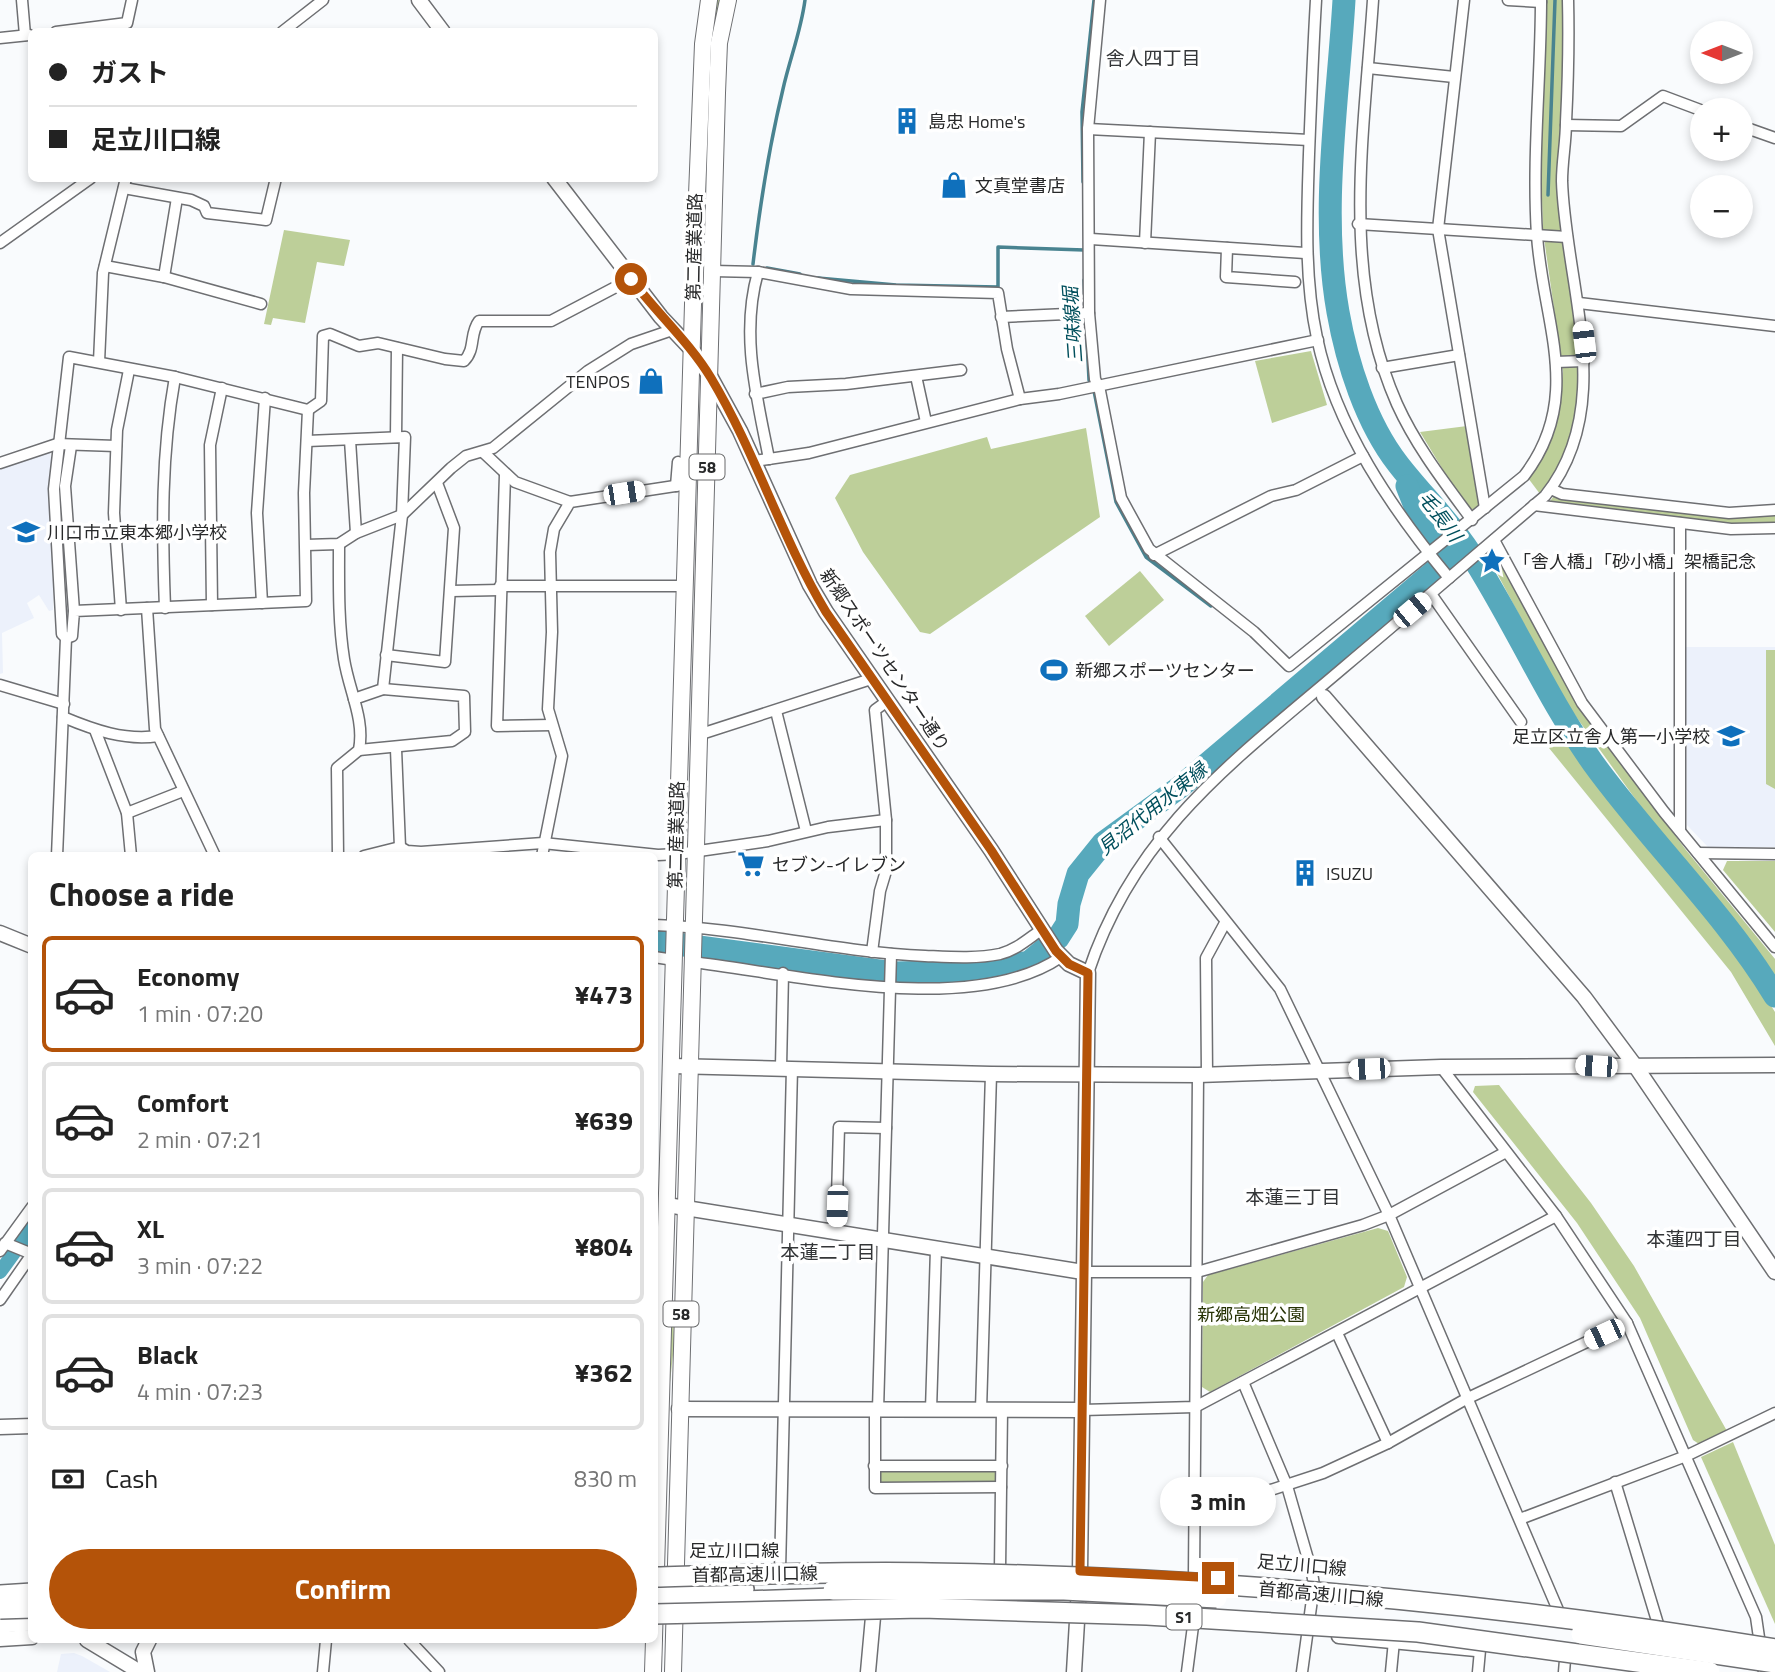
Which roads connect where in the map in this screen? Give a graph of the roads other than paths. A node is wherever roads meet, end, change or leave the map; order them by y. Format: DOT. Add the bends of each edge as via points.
graph roads {
  1 [pos="22,0"];
  2 [pos="132,0"];
  3 [pos="323,0"];
  4 [pos="419,0"];
  5 [pos="709,0"];
  6 [pos="727,0"];
  7 [pos="1100,0"];
  8 [pos="1316,0"];
  9 [pos="1373,0"];
  10 [pos="1464,0"];
  11 [pos="1508,0"];
  12 [pos="1568,0"];
  13 [pos="1541,1"];
  14 [pos="88,28"];
  15 [pos="287,28"];
  16 [pos="440,28"];
  17 [pos="28,35"];
  18 [pos="0,38"];
  19 [pos="1368,68"];
  20 [pos="1454,77"];
  21 [pos="1690,106"];
  22 [pos="1566,125"];
  23 [pos="1088,129"];
  24 [pos="1753,130"];
  25 [pos="1150,132"];
  26 [pos="1775,138"];
  27 [pos="1310,141"];
  28 [pos="85,182"];
  29 [pos="275,182"];
  30 [pos="557,182"];
  31 [pos="125,183"];
  32 [pos="177,198"];
  33 [pos="1359,224"];
  34 [pos="1438,229"];
  35 [pos="1536,237"];
  36 [pos="1567,237"];
  37 [pos="1091,239"];
  38 [pos="0,243"];
  39 [pos="1145,243"];
  40 [pos="1227,248"];
  41 [pos="1306,253"];
  42 [pos="105,266"];
  43 [pos="713,271"];
  44 [pos="758,272"];
  45 [pos="164,277"];
  46 [pos="631,279"];
  47 [pos="1295,282"];
  48 [pos="1579,303"];
  49 [pos="261,304"];
  50 [pos="1089,313"];
  51 [pos="1001,317"];
  52 [pos="1775,326"];
  53 [pos="672,330"];
  54 [pos="1318,340"];
  55 [pos="397,348"];
  56 [pos="694,351"];
  57 [pos="1459,355"];
  58 [pos="1584,361"];
  59 [pos="99,362"];
  60 [pos="1556,362"];
  61 [pos="1382,368"];
  62 [pos="129,370"];
  63 [pos="961,370"];
  64 [pos="916,376"];
  65 [pos="175,377"];
  66 [pos="711,378"];
  67 [pos="1093,386"];
  68 [pos="222,388"];
  69 [pos="755,394"];
  70 [pos="265,398"];
  71 [pos="1020,398"];
  72 [pos="308,410"];
  73 [pos="926,422"];
  74 [pos="396,438"];
  75 [pos="350,440"];
  76 [pos="307,441"];
  77 [pos="57,444"];
  78 [pos="71,446"];
  79 [pos="116,446"];
  80 [pos="484,452"];
  81 [pos="1363,456"];
  82 [pos="762,460"];
  83 [pos="678,462"];
  84 [pos="0,463"];
  85 [pos="505,475"];
  86 [pos="437,483"];
  87 [pos="682,485"];
  88 [pos="1551,489"];
  89 [pos="570,502"];
  90 [pos="1534,505"];
  91 [pos="1485,508"];
  92 [pos="1775,510"];
  93 [pos="402,515"];
  94 [pos="1467,523"];
  95 [pos="1680,523"];
  96 [pos="1775,528"];
  97 [pos="356,533"];
  98 [pos="1494,540"];
  99 [pos="339,544"];
  100 [pos="306,545"];
  101 [pos="1432,553"];
  102 [pos="1154,555"];
  103 [pos="1447,576"];
  104 [pos="549,583"];
  105 [pos="685,586"];
  106 [pos="500,588"];
  107 [pos="451,591"];
  108 [pos="1431,594"];
  109 [pos="262,603"];
  110 [pos="212,605"];
  111 [pos="147,608"];
  112 [pos="165,608"];
  113 [pos="121,610"];
  114 [pos="74,611"];
  115 [pos="66,638"];
  116 [pos="386,655"];
  117 [pos="871,679"];
  118 [pos="0,685"];
  119 [pos="383,689"];
  120 [pos="1321,694"];
  121 [pos="354,699"];
  122 [pos="886,702"];
  123 [pos="64,704"];
  124 [pos="776,711"];
  125 [pos="63,717"];
  126 [pos="1521,722"];
  127 [pos="552,726"];
  128 [pos="95,730"];
  129 [pos="698,735"];
  130 [pos="158,736"];
  131 [pos="396,748"];
  132 [pos="359,750"];
  133 [pos="183,791"];
  134 [pos="127,813"];
  135 [pos="886,820"];
  136 [pos="806,831"];
  137 [pos="1680,831"];
  138 [pos="1159,837"];
  139 [pos="543,843"];
  140 [pos="400,847"];
  141 [pos="57,852"];
  142 [pos="131,852"];
  143 [pos="213,852"];
  144 [pos="338,852"];
  145 [pos="380,852"];
  146 [pos="542,852"];
  147 [pos="629,852"];
  148 [pos="695,853"];
  149 [pos="1698,853"];
  150 [pos="1775,853"];
  151 [pos="678,854"];
  152 [pos="658,855"];
  153 [pos="1225,923"];
  154 [pos="658,926"];
  155 [pos="675,929"];
  156 [pos="693,931"];
  157 [pos="0,933"];
  158 [pos="1043,933"];
  159 [pos="28,944"];
  160 [pos="1775,947"];
  161 [pos="872,952"];
  162 [pos="1058,954"];
  163 [pos="658,957"];
  164 [pos="675,957"];
  165 [pos="692,959"];
  166 [pos="890,959"];
  167 [pos="783,973"];
  168 [pos="1088,973"];
  169 [pos="889,984"];
  170 [pos="1775,1065"];
  171 [pos="680,1066"];
  172 [pos="1441,1067"];
  173 [pos="786,1068"];
  174 [pos="1636,1068"];
  175 [pos="888,1070"];
  176 [pos="1321,1071"];
  177 [pos="990,1074"];
  178 [pos="1202,1074"];
  179 [pos="1085,1075"];
  180 [pos="886,1128"];
  181 [pos="1506,1152"];
  182 [pos="661,1204"];
  183 [pos="684,1208"];
  184 [pos="28,1213"];
  185 [pos="1389,1215"];
  186 [pos="1556,1216"];
  187 [pos="788,1225"];
  188 [pos="836,1232"];
  189 [pos="883,1239"];
  190 [pos="3,1247"];
  191 [pos="936,1249"];
  192 [pos="28,1253"];
  193 [pos="28,1256"];
  194 [pos="984,1257"];
  195 [pos="1083,1272"];
  196 [pos="1197,1272"];
  197 [pos="1775,1272"];
  198 [pos="1419,1289"];
  199 [pos="0,1300"];
  200 [pos="1627,1324"];
  201 [pos="1337,1332"];
  202 [pos="658,1368"];
  203 [pos="1243,1382"];
  204 [pos="1466,1399"];
  205 [pos="1195,1407"];
  206 [pos="679,1409"];
  207 [pos="876,1410"];
  208 [pos="931,1410"];
  209 [pos="981,1410"];
  210 [pos="1003,1410"];
  211 [pos="1082,1410"];
  212 [pos="784,1411"];
  213 [pos="1775,1413"];
  214 [pos="28,1426"];
  215 [pos="0,1427"];
  216 [pos="1388,1443"];
  217 [pos="1686,1456"];
  218 [pos="658,1466"];
  219 [pos="874,1466"];
  220 [pos="1002,1466"];
  221 [pos="1615,1482"];
  222 [pos="1287,1486"];
  223 [pos="1002,1487"];
  224 [pos="1194,1516"];
  225 [pos="1520,1519"];
  226 [pos="1000,1569"];
  227 [pos="780,1570"];
  228 [pos="1080,1571"];
  229 [pos="1194,1576"];
  230 [pos="1314,1585"];
  231 [pos="28,1587"];
  232 [pos="0,1591"];
  233 [pos="28,1593"];
  234 [pos="833,1594"];
  235 [pos="661,1596"];
  236 [pos="28,1606"];
  237 [pos="28,1608"];
  238 [pos="0,1609"];
  239 [pos="1558,1611"];
  240 [pos="658,1614"];
  241 [pos="873,1617"];
  242 [pos="1079,1619"];
  243 [pos="28,1622"];
  244 [pos="0,1623"];
  245 [pos="1658,1624"];
  246 [pos="1193,1626"];
  247 [pos="1418,1632"];
  248 [pos="1306,1634"];
  249 [pos="28,1636"];
  250 [pos="0,1637"];
  251 [pos="1394,1640"];
  252 [pos="1775,1642"];
  253 [pos="92,1643"];
  254 [pos="148,1643"];
  255 [pos="326,1643"];
  256 [pos="412,1643"];
  257 [pos="654,1643"];
  258 [pos="1767,1644"];
  259 [pos="1480,1650"];
  260 [pos="1775,1663"];
  261 [pos="1565,1666"];
  262 [pos="140,1672"];
  263 [pos="147,1672"];
  264 [pos="323,1672"];
  265 [pos="439,1672"];
  266 [pos="653,1672"];
  267 [pos="673,1672"];
  268 [pos="868,1672"];
  269 [pos="1074,1672"];
  270 [pos="1187,1672"];
  271 [pos="1302,1672"];
  272 [pos="1391,1672"];
  273 [pos="1478,1672"];
  274 [pos="1651,1672"];
  275 [pos="1710,1672"];
  276 [pos="1765,1672"];
  1 -- 17 [label="street"];
  2 -- 14 [label="street" via="127,23"];
  3 -- 15 [label="street"];
  4 -- 16 [label="street"];
  5 -- 56 [label="main road, 第二産業道路 / 58" via="703,44"];
  6 -- 43 [label="main road, 第二産業道路 / 58" via="719,56"];
  7 -- 23 [label="street"];
  8 -- 27 [label="street"];
  9 -- 19 [label="street"];
  10 -- 20 [label="street"];
  11 -- 13 [label="street"];
  12 -- 22 [label="street"];
  13 -- 35 [label="street"];
  17 -- 18 [label="street"];
  19 -- 20 [label="street"];
  19 -- 33 [label="street"];
  20 -- 34 [label="street"];
  21 -- 22 [label="street" via="1663,96 1621,126"];
  22 -- 36 [label="street" via="1562,179"];
  23 -- 25 [label="street"];
  23 -- 37 [label="street"];
  24 -- 26 [label="street"];
  25 -- 27 [label="street"];
  25 -- 39 [label="street"];
  27 -- 41 [label="street"];
  28 -- 38 [label="street"];
  29 -- 32 [label="street" via="266,220 207,213 204,206"];
  30 -- 46 [label="street, 新郷スポーツセンター通り"];
  31 -- 32 [label="street"];
  31 -- 42 [label="street"];
  32 -- 45 [label="street"];
  33 -- 34 [label="street"];
  33 -- 61 [label="street" via="1364,292"];
  34 -- 35 [label="street"];
  34 -- 57 [label="street"];
  35 -- 36 [label="street"];
  35 -- 60 [label="street"];
  36 -- 48 [label="street"];
  37 -- 39 [label="street"];
  37 -- 50 [label="street"];
  39 -- 40 [label="street"];
  40 -- 41 [label="street"];
  40 -- 47 [label="street" via="1226,277"];
  41 -- 54 [label="street"];
  42 -- 45 [label="street"];
  42 -- 59 [label="street"];
  43 -- 44 [label="street"];
  43 -- 66 [label="main road, 第二産業道路 / 58"];
  44 -- 51 [label="street" via="851,289 998,293"];
  44 -- 69 [label="street" via="750,336"];
  45 -- 49 [label="street"];
  46 -- 53 [label="street, 新郷スポーツセンター通り"];
  46 -- 55 [label="street" via="551,321 479,321 471,353 464,361"];
  48 -- 52 [label="street"];
  48 -- 58 [label="street"];
  50 -- 51 [label="street"];
  50 -- 67 [label="street"];
  51 -- 71 [label="street"];
  53 -- 56 [label="street, 新郷スポーツセンター通り"];
  53 -- 80 [label="street" via="631,344 608,358"];
  54 -- 67 [label="street"];
  54 -- 81 [label="street" via="1335,394"];
  55 -- 72 [label="street" via="378,343 359,346 330,334 323,336 321,401"];
  55 -- 74 [label="street"];
  56 -- 66 [label="street, 新郷スポーツセンター通り"];
  56 -- 87 [label="main road, 第二産業道路 / 58"];
  57 -- 61 [label="street"];
  57 -- 91 [label="street"];
  58 -- 60 [label="street"];
  58 -- 88 [label="street" via="1576,434"];
  59 -- 62 [label="street"];
  59 -- 77 [label="street" via="69,356"];
  60 -- 91 [label="street" via="1554,412 1542,449 1524,476"];
  61 -- 94 [label="street" via="1397,405"];
  62 -- 65 [label="street"];
  62 -- 79 [label="street"];
  63 -- 64 [label="street"];
  64 -- 69 [label="street"];
  64 -- 73 [label="street"];
  65 -- 68 [label="street"];
  65 -- 112 [label="street" via="161,506"];
  66 -- 82 [label="street, 新郷スポーツセンター通り"];
  66 -- 129 [label="main road, 第二産業道路 / 58"];
  67 -- 71 [label="street"];
  67 -- 102 [label="street" via="1121,498"];
  68 -- 70 [label="street"];
  68 -- 110 [label="street" via="210,445"];
  69 -- 82 [label="street"];
  70 -- 72 [label="street"];
  70 -- 109 [label="street" via="257,513"];
  71 -- 73 [label="street"];
  72 -- 76 [label="street"];
  73 -- 82 [label="street" via="809,453"];
  74 -- 75 [label="street"];
  74 -- 93 [label="street" via="405,438"];
  75 -- 76 [label="street"];
  75 -- 97 [label="street"];
  76 -- 100 [label="street"];
  77 -- 78 [label="street"];
  77 -- 84 [label="street"];
  77 -- 115 [label="street" via="61,634"];
  78 -- 79 [label="street"];
  78 -- 114 [label="street" via="65,486"];
  79 -- 113 [label="street" via="114,513"];
  80 -- 85 [label="street"];
  80 -- 86 [label="street" via="466,456"];
  81 -- 101 [label="street"];
  81 -- 102 [label="street"];
  82 -- 117 [label="street, 新郷スポーツセンター通り" via="810,585"];
  83 -- 87 [label="street"];
  85 -- 89 [label="street"];
  85 -- 106 [label="street"];
  86 -- 93 [label="street"];
  86 -- 107 [label="street" via="454,528"];
  87 -- 89 [label="street"];
  87 -- 105 [label="main road, 第二産業道路 / 58"];
  88 -- 90 [label="street"];
  88 -- 92 [label="street" via="1729,513"];
  89 -- 104 [label="street" via="554,529"];
  90 -- 95 [label="street"];
  90 -- 98 [label="street"];
  91 -- 94 [label="street"];
  93 -- 97 [label="street"];
  93 -- 116 [label="street"];
  94 -- 101 [label="street"];
  95 -- 96 [label="street"];
  95 -- 137 [label="street"];
  97 -- 99 [label="street"];
  98 -- 103 [label="street"];
  98 -- 137 [label="street" via="1582,704"];
  99 -- 100 [label="street"];
  99 -- 121 [label="street" via="344,661"];
  100 -- 109 [label="street" via="306,601"];
  101 -- 102 [label="street" via="1289,666 1254,632"];
  101 -- 103 [label="street"];
  103 -- 108 [label="street"];
  104 -- 105 [label="street"];
  104 -- 106 [label="street"];
  104 -- 127 [label="street" via="548,709"];
  105 -- 151 [label="main road, 第二産業道路 / 58"];
  106 -- 107 [label="street"];
  106 -- 127 [label="street" via="497,726"];
  107 -- 116 [label="street" via="444,662"];
  108 -- 120 [label="street"];
  108 -- 126 [label="street"];
  109 -- 110 [label="street"];
  110 -- 112 [label="street"];
  111 -- 112 [label="street"];
  111 -- 113 [label="street"];
  111 -- 130 [label="street"];
  113 -- 114 [label="street"];
  114 -- 115 [label="street" via="72,636"];
  115 -- 123 [label="street"];
  116 -- 119 [label="street"];
  117 -- 122 [label="street, 新郷スポーツセンター通り"];
  117 -- 124 [label="street"];
  118 -- 123 [label="street"];
  119 -- 121 [label="street"];
  119 -- 131 [label="street" via="464,696 465,732 453,741"];
  120 -- 138 [label="street" via="1224,768"];
  120 -- 174 [label="street" via="1584,997"];
  121 -- 132 [label="street" via="362,726"];
  122 -- 135 [label="street" via="875,710"];
  122 -- 158 [label="street, 新郷スポーツセンター通り" via="991,850"];
  123 -- 125 [label="street"];
  124 -- 129 [label="street"];
  124 -- 136 [label="street"];
  125 -- 128 [label="street"];
  125 -- 141 [label="street"];
  127 -- 139 [label="street" via="562,756"];
  128 -- 130 [label="street" via="139,739"];
  128 -- 134 [label="street"];
  129 -- 148 [label="main road, 第二産業道路 / 58"];
  130 -- 133 [label="street"];
  131 -- 132 [label="street"];
  131 -- 140 [label="street"];
  132 -- 144 [label="street" via="337,768"];
  133 -- 134 [label="street"];
  133 -- 143 [label="street"];
  134 -- 142 [label="street"];
  135 -- 136 [label="street"];
  135 -- 161 [label="street" via="886,871"];
  136 -- 148 [label="street"];
  137 -- 149 [label="street"];
  138 -- 153 [label="street"];
  138 -- 168 [label="street" via="1128,888"];
  139 -- 140 [label="street" via="421,852"];
  139 -- 146 [label="street"];
  139 -- 147 [label="street"];
  140 -- 145 [label="street"];
  148 -- 151 [label="street"];
  148 -- 156 [label="main road, 第二産業道路 / 58"];
  149 -- 150 [label="street"];
  149 -- 160 [label="street"];
  151 -- 152 [label="street"];
  151 -- 155 [label="main road, 第二産業道路 / 58"];
  153 -- 176 [label="street" via="1280,989"];
  153 -- 178 [label="street" via="1206,958"];
  154 -- 155 [label="street"];
  155 -- 156 [label="street"];
  155 -- 164 [label="main road, 第二産業道路 / 58"];
  156 -- 161 [label="street"];
  156 -- 165 [label="main road, 第二産業道路 / 58"];
  157 -- 159 [label="street"];
  158 -- 162 [label="street, 新郷スポーツセンター通り"];
  158 -- 166 [label="street" via="998,954"];
  161 -- 166 [label="street"];
  162 -- 168 [label="street, 新郷スポーツセンター通り"];
  162 -- 169 [label="street" via="1026,977 995,983 961,988"];
  163 -- 164 [label="street"];
  164 -- 171 [label="main road, 第二産業道路 / 58"];
  165 -- 167 [label="street"];
  165 -- 171 [label="main road, 第二産業道路 / 58"];
  166 -- 169 [label="street"];
  167 -- 169 [label="street" via="844,984"];
  167 -- 173 [label="street"];
  168 -- 179 [label="street"];
  169 -- 175 [label="street"];
  170 -- 174 [label="street"];
  171 -- 173 [label="street"];
  171 -- 182 [label="main road, 第二産業道路 / 58"];
  171 -- 183 [label="main road, 第二産業道路 / 58"];
  172 -- 174 [label="street"];
  172 -- 176 [label="street"];
  172 -- 181 [label="street"];
  173 -- 175 [label="street"];
  173 -- 187 [label="street"];
  174 -- 197 [label="street"];
  175 -- 177 [label="street"];
  175 -- 180 [label="street"];
  176 -- 178 [label="street"];
  176 -- 185 [label="street"];
  177 -- 179 [label="street"];
  177 -- 194 [label="street"];
  178 -- 179 [label="street"];
  178 -- 196 [label="street"];
  179 -- 195 [label="street"];
  180 -- 188 [label="street" via="839,1127"];
  180 -- 189 [label="street"];
  181 -- 185 [label="street"];
  181 -- 186 [label="street"];
  182 -- 183 [label="street"];
  182 -- 202 [label="main road, 第二産業道路 / 58"];
  183 -- 187 [label="street"];
  183 -- 206 [label="main road, 第二産業道路 / 58"];
  184 -- 190 [label="street"];
  185 -- 196 [label="street"];
  185 -- 198 [label="street"];
  186 -- 198 [label="street"];
  186 -- 200 [label="street"];
  187 -- 188 [label="street"];
  187 -- 212 [label="street"];
  188 -- 189 [label="street"];
  189 -- 191 [label="street"];
  189 -- 207 [label="street"];
  190 -- 192 [label="street"];
  191 -- 194 [label="street"];
  191 -- 208 [label="street"];
  193 -- 199 [label="street"];
  194 -- 195 [label="street"];
  194 -- 209 [label="street"];
  195 -- 196 [label="street"];
  195 -- 211 [label="street"];
  196 -- 205 [label="street"];
  198 -- 201 [label="street"];
  198 -- 204 [label="street"];
  200 -- 204 [label="street"];
  200 -- 217 [label="street"];
  201 -- 203 [label="street"];
  201 -- 216 [label="street"];
  203 -- 205 [label="street"];
  203 -- 222 [label="street"];
  204 -- 216 [label="street"];
  204 -- 225 [label="street"];
  205 -- 211 [label="street"];
  205 -- 224 [label="street"];
  206 -- 212 [label="street"];
  206 -- 235 [label="main road, 第二産業道路 / 58"];
  207 -- 208 [label="street"];
  207 -- 212 [label="street"];
  207 -- 219 [label="street"];
  208 -- 209 [label="street"];
  209 -- 210 [label="street"];
  210 -- 211 [label="street"];
  210 -- 220 [label="street"];
  211 -- 228 [label="street"];
  212 -- 227 [label="street"];
  213 -- 217 [label="street"];
  214 -- 215 [label="street"];
  216 -- 222 [label="street"];
  217 -- 221 [label="street"];
  217 -- 258 [label="street"];
  218 -- 235 [label="main road, 第二産業道路 / 58"];
  219 -- 220 [label="street"];
  219 -- 223 [label="street" via="875,1488"];
  220 -- 223 [label="street"];
  221 -- 225 [label="street"];
  221 -- 245 [label="street"];
  222 -- 224 [label="street"];
  222 -- 230 [label="street"];
  223 -- 226 [label="street"];
  224 -- 229 [label="street"];
  225 -- 239 [label="street"];
  226 -- 227 [label="street, 足立川口線"];
  226 -- 228 [label="street, 足立川口線"];
  227 -- 235 [label="street, 足立川口線"];
  228 -- 229 [label="street, 足立川口線"];
  228 -- 242 [label="street"];
  229 -- 230 [label="street, 足立川口線"];
  230 -- 239 [label="street, 足立川口線"];
  230 -- 248 [label="street"];
  231 -- 232 [label="street"];
  232 -- 233 [label="highway, bridge"];
  232 -- 236 [label="street"];
  234 -- 235 [label="highway"];
  234 -- 247 [label="highway, bridge" via="1041,1599 1354,1621"];
  234 -- 260 [label="highway, bridge" via="1064,1590 1348,1607 1519,1625"];
  235 -- 240 [label="main road, 第二産業道路 / 58"];
  235 -- 241 [label="street"];
  235 -- 247 [label="highway, 首都高速川口線 / S1, bridge" via="1027,1609"];
  235 -- 258 [label="highway, 首都高速川口線 / S1, bridge" via="930,1573 1155,1580 1419,1602"];
  235 -- 267 [label="main road, 第二産業道路 / 58"];
  237 -- 238 [label="highway, bridge"];
  239 -- 245 [label="street, 足立川口線"];
  241 -- 242 [label="street"];
  241 -- 268 [label="street"];
  242 -- 246 [label="street"];
  242 -- 269 [label="street"];
  243 -- 244 [label="highway"];
  245 -- 258 [label="street, 足立川口線"];
  246 -- 248 [label="street"];
  246 -- 270 [label="street"];
  247 -- 275 [label="highway, 首都高速川口線 / S1, bridge"];
  248 -- 251 [label="street"];
  248 -- 271 [label="street"];
  249 -- 250 [label="highway"];
  251 -- 259 [label="street"];
  251 -- 272 [label="street"];
  252 -- 258 [label="street, 足立川口線"];
  253 -- 262 [label="street"];
  254 -- 263 [label="street" via="144,1653"];
  255 -- 264 [label="street"];
  256 -- 265 [label="street"];
  257 -- 266 [label="main road, 第二産業道路 / 58"];
  258 -- 276 [label="street"];
  259 -- 261 [label="street"];
  259 -- 273 [label="street"];
  261 -- 274 [label="street"];
}
